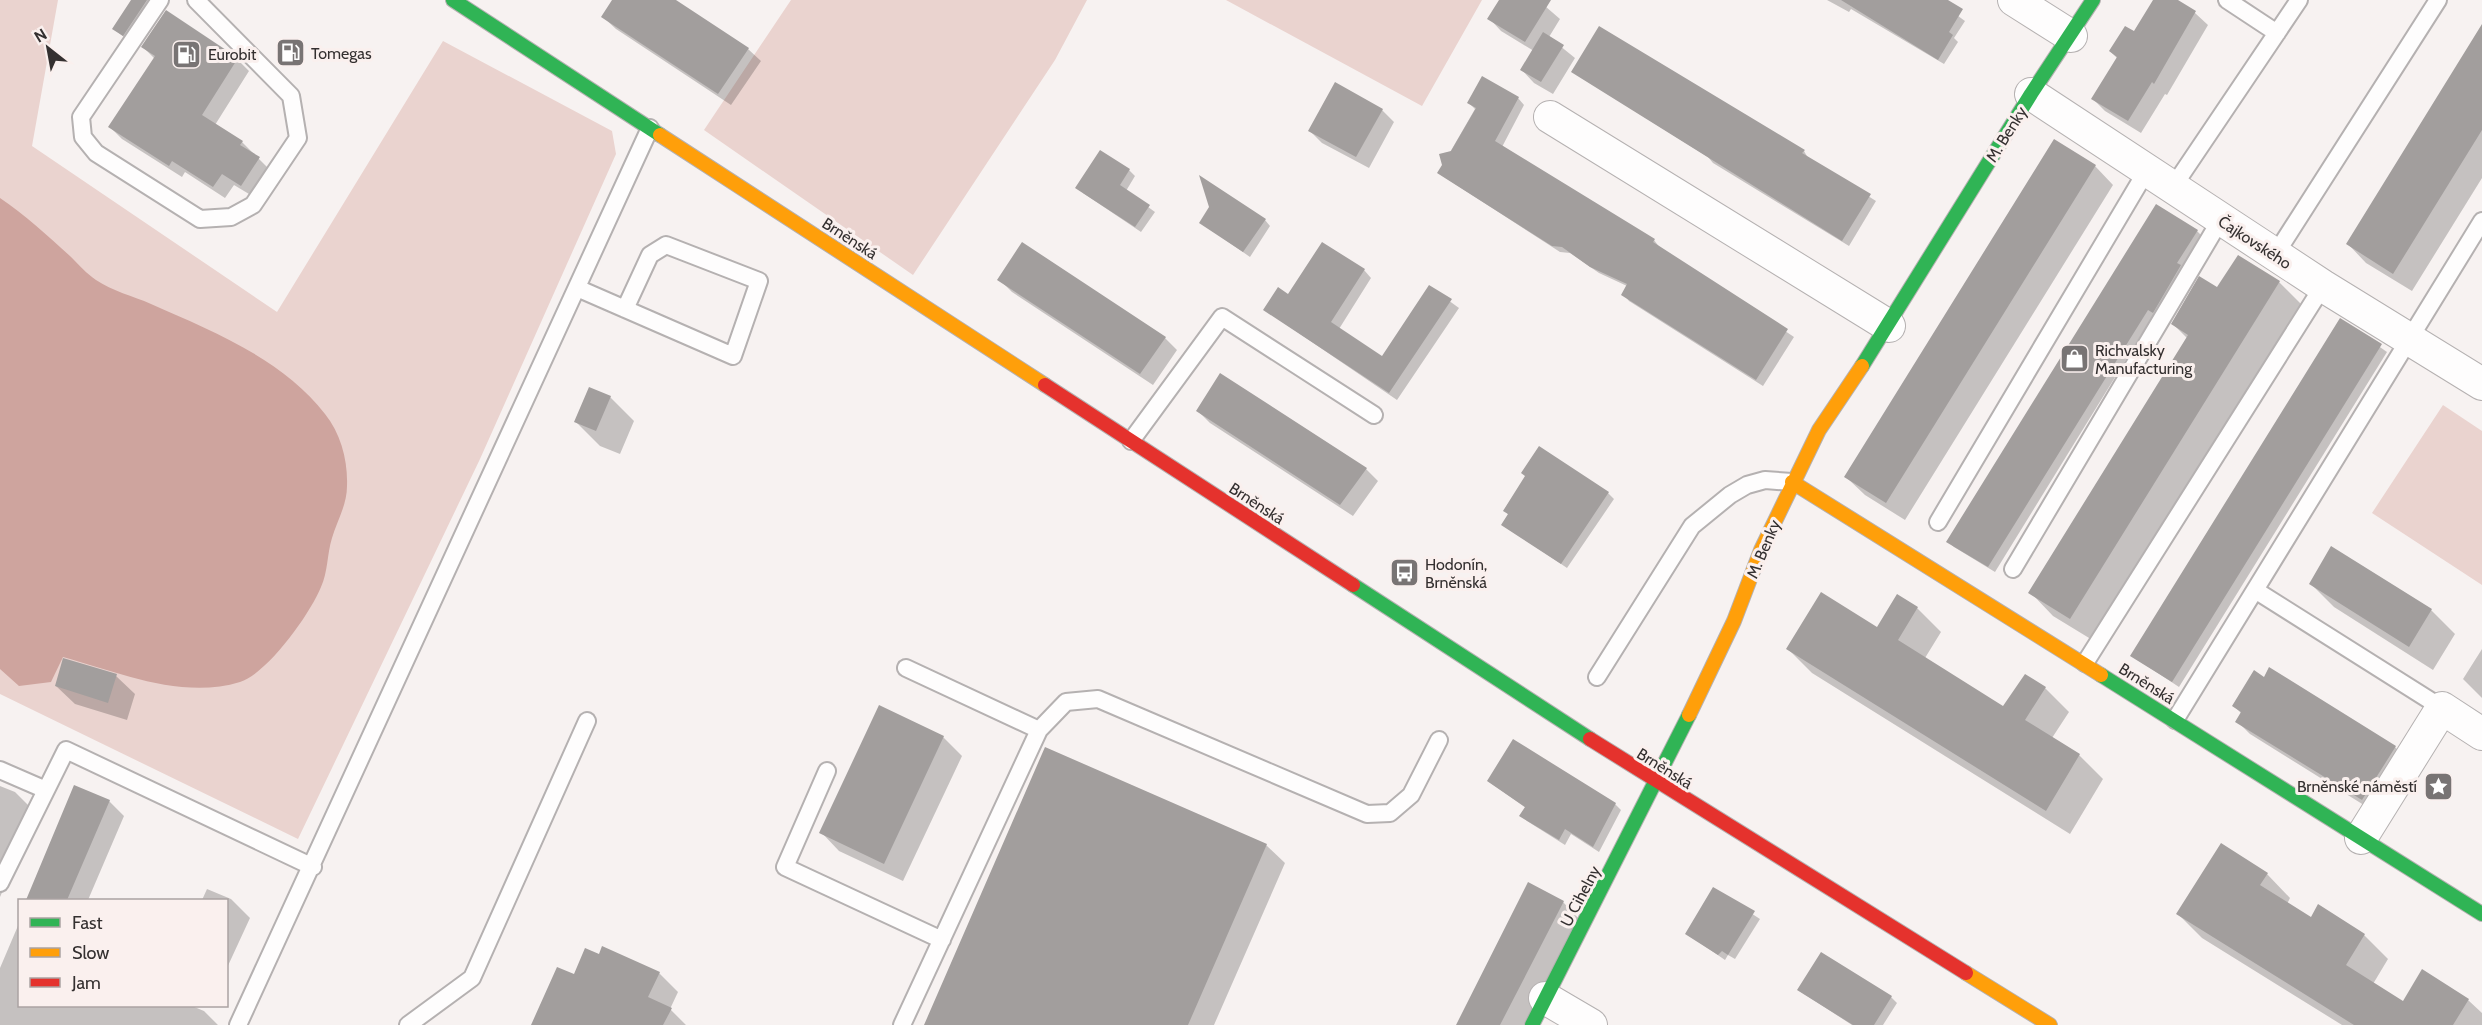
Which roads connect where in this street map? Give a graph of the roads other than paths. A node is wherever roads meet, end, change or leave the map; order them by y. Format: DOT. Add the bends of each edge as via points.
graph roads {
  1 [pos="160,0"];
  2 [pos="196,0"];
  3 [pos="453,0"];
  4 [pos="2013,0"];
  5 [pos="2093,0"];
  6 [pos="2227,0"];
  7 [pos="2299,0"];
  8 [pos="2438,0"];
  9 [pos="2277,33"];
  10 [pos="2071,36"];
  11 [pos="2031,94"];
  12 [pos="1550,117"];
  13 [pos="650,128"];
  14 [pos="2147,170"];
  15 [pos="2173,188"];
  16 [pos="2221,219"];
  17 [pos="2482,221"];
  18 [pos="2274,255"];
  19 [pos="2323,286"];
  20 [pos="577,288"];
  21 [pos="625,309"];
  22 [pos="1889,327"];
  23 [pos="2409,339"];
  24 [pos="2482,384"];
  25 [pos="1374,415"];
  26 [pos="1131,441"];
  27 [pos="1792,482"];
  28 [pos="1938,522"];
  29 [pos="2013,569"];
  30 [pos="2255,590"];
  31 [pos="2085,663"];
  32 [pos="906,668"];
  33 [pos="1597,677"];
  34 [pos="2442,708"];
  35 [pos="2175,720"];
  36 [pos="587,721"];
  37 [pos="1039,730"];
  38 [pos="2482,734"];
  39 [pos="1439,740"];
  40 [pos="0,770"];
  41 [pos="827,771"];
  42 [pos="1657,783"];
  43 [pos="46,790"];
  44 [pos="2361,838"];
  45 [pos="313,867"];
  46 [pos="0,883"];
  47 [pos="2482,914"];
  48 [pos="942,940"];
  49 [pos="1539,1011"];
  50 [pos="238,1025"];
  51 [pos="408,1025"];
  52 [pos="902,1025"];
  53 [pos="1591,1025"];
  54 [pos="2050,1025"];
  1 -- 2 [label="lane" via="81,117 83,137 96,153 200,219 231,217 253,205 298,138 296,117 291,96"];
  3 -- 13 [label="street, Brněnská"];
  4 -- 10 [label="street"];
  5 -- 10 [label="street, M. Benky"];
  6 -- 9 [label="lane"];
  7 -- 9 [label="lane"];
  8 -- 18 [label="lane"];
  9 -- 15 [label="lane"];
  10 -- 11 [label="street, M. Benky"];
  11 -- 14 [label="street, Čajkovského"];
  11 -- 22 [label="street, M. Benky"];
  12 -- 22 [label="street"];
  13 -- 20 [label="lane"];
  13 -- 26 [label="street, Brněnská"];
  14 -- 15 [label="street, Čajkovského"];
  14 -- 28 [label="lane"];
  15 -- 16 [label="street, Čajkovského"];
  16 -- 18 [label="street, Čajkovského"];
  16 -- 29 [label="lane"];
  17 -- 23 [label="lane"];
  18 -- 19 [label="street, Čajkovského"];
  19 -- 23 [label="street, Čajkovského"];
  19 -- 31 [label="lane"];
  20 -- 21 [label="lane"];
  20 -- 45 [label="lane"];
  21 -- 21 [label="lane" via="733,356 759,281 666,245 650,255"];
  22 -- 27 [label="street, M. Benky" via="1819,430"];
  23 -- 24 [label="street, Čajkovského"];
  23 -- 30 [label="lane"];
  25 -- 26 [label="lane" via="1222,317"];
  26 -- 42 [label="street, Brněnská"];
  27 -- 31 [label="street, Brněnská"];
  27 -- 33 [label="lane" via="1765,480 1747,485 1692,526"];
  27 -- 42 [label="street, M. Benky" via="1734,621"];
  30 -- 34 [label="lane"];
  30 -- 35 [label="lane"];
  31 -- 35 [label="street, Brněnská"];
  32 -- 37 [label="lane"];
  34 -- 38 [label="street"];
  34 -- 44 [label="street"];
  35 -- 44 [label="street, Brněnská"];
  36 -- 51 [label="lane" via="472,978"];
  37 -- 39 [label="lane" via="1066,702 1098,699 1367,814 1390,813 1411,795"];
  37 -- 48 [label="lane"];
  40 -- 43 [label="lane"];
  41 -- 48 [label="lane" via="785,867"];
  42 -- 49 [label="street, U Cihelny"];
  42 -- 54 [label="street, Brněnská"];
  43 -- 45 [label="lane" via="66,750"];
  43 -- 46 [label="lane"];
  44 -- 47 [label="street"];
  45 -- 50 [label="lane"];
  48 -- 52 [label="lane"];
  49 -- 53 [label="street"];
}
